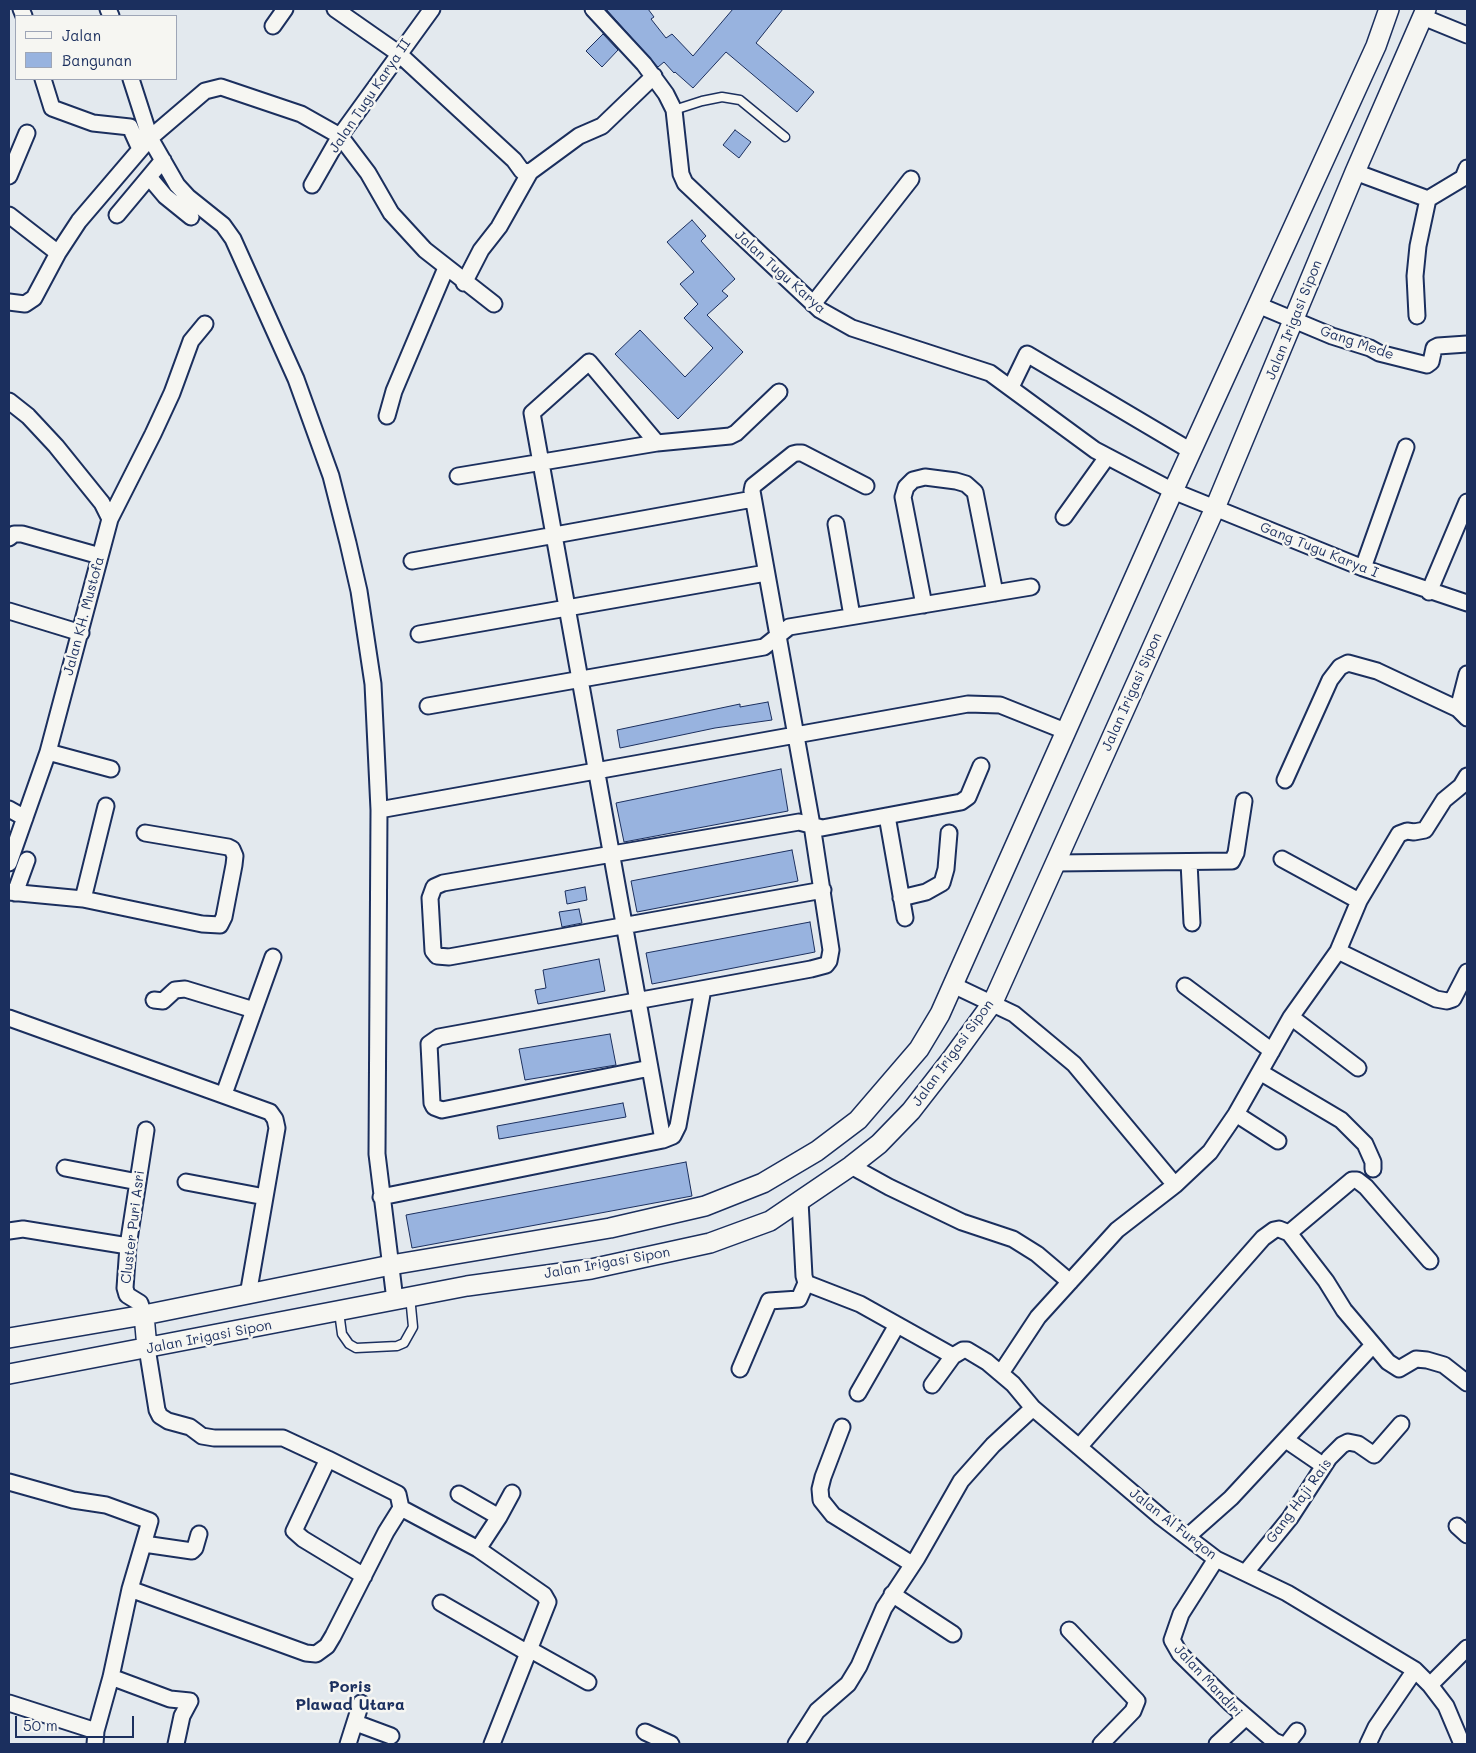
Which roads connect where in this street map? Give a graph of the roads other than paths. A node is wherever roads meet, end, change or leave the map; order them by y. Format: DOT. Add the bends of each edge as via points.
graph roads {
  1 [pos="285,9"];
  2 [pos="335,9"];
  3 [pos="432,9"];
  4 [pos="593,9"];
  5 [pos="1389,9"];
  6 [pos="1425,13"];
  7 [pos="273,26"];
  8 [pos="1467,35"];
  9 [pos="398,53"];
  10 [pos="654,76"];
  11 [pos="43,80"];
  12 [pos="131,80"];
  13 [pos="674,110"];
  14 [pos="27,133"];
  15 [pos="340,136"];
  16 [pos="785,137"];
  17 [pos="150,138"];
  18 [pos="140,149"];
  19 [pos="163,160"];
  20 [pos="530,172"];
  21 [pos="1355,172"];
  22 [pos="1466,175"];
  23 [pos="9,176"];
  24 [pos="149,177"];
  25 [pos="911,179"];
  26 [pos="312,185"];
  27 [pos="1428,199"];
  28 [pos="9,215"];
  29 [pos="117,215"];
  30 [pos="191,217"];
  31 [pos="58,253"];
  32 [pos="446,268"];
  33 [pos="464,283"];
  34 [pos="9,302"];
  35 [pos="494,304"];
  36 [pos="813,304"];
  37 [pos="1263,307"];
  38 [pos="1417,316"];
  39 [pos="1289,318"];
  40 [pos="205,324"];
  41 [pos="1467,344"];
  42 [pos="1011,388"];
  43 [pos="779,392"];
  44 [pos="9,401"];
  45 [pos="387,416"];
  46 [pos="657,443"];
  47 [pos="1406,447"];
  48 [pos="1191,451"];
  49 [pos="1107,457"];
  50 [pos="541,461"];
  51 [pos="458,476"];
  52 [pos="866,486"];
  53 [pos="1176,493"];
  54 [pos="753,499"];
  55 [pos="1467,502"];
  56 [pos="1212,507"];
  57 [pos="1064,517"];
  58 [pos="110,520"];
  59 [pos="836,524"];
  60 [pos="554,535"];
  61 [pos="9,538"];
  62 [pos="100,556"];
  63 [pos="412,561"];
  64 [pos="1363,568"];
  65 [pos="766,573"];
  66 [pos="1031,587"];
  67 [pos="1429,592"];
  68 [pos="995,593"];
  69 [pos="1467,604"];
  70 [pos="924,605"];
  71 [pos="567,608"];
  72 [pos="9,611"];
  73 [pos="852,616"];
  74 [pos="81,633"];
  75 [pos="419,634"];
  76 [pos="779,637"];
  77 [pos="1467,674"];
  78 [pos="580,680"];
  79 [pos="428,706"];
  80 [pos="1463,714"];
  81 [pos="1065,732"];
  82 [pos="796,734"];
  83 [pos="48,752"];
  84 [pos="981,766"];
  85 [pos="111,769"];
  86 [pos="596,770"];
  87 [pos="1467,776"];
  88 [pos="1285,780"];
  89 [pos="1244,801"];
  90 [pos="106,806"];
  91 [pos="9,809"];
  92 [pos="379,810"];
  93 [pos="888,816"];
  94 [pos="25,818"];
  95 [pos="812,825"];
  96 [pos="146,833"];
  97 [pos="949,833"];
  98 [pos="611,854"];
  99 [pos="1282,859"];
  100 [pos="27,860"];
  101 [pos="1189,862"];
  102 [pos="9,863"];
  103 [pos="1055,863"];
  104 [pos="823,890"];
  105 [pos="12,892"];
  106 [pos="901,898"];
  107 [pos="83,899"];
  108 [pos="1359,901"];
  109 [pos="904,918"];
  110 [pos="1192,923"];
  111 [pos="624,924"];
  112 [pos="1338,951"];
  113 [pos="273,957"];
  114 [pos="1467,972"];
  115 [pos="955,986"];
  116 [pos="1185,986"];
  117 [pos="703,989"];
  118 [pos="154,1000"];
  119 [pos="638,1000"];
  120 [pos="991,1001"];
  121 [pos="254,1010"];
  122 [pos="1291,1017"];
  123 [pos="9,1018"];
  124 [pos="1272,1051"];
  125 [pos="650,1068"];
  126 [pos="1358,1068"];
  127 [pos="1260,1072"];
  128 [pos="224,1094"];
  129 [pos="1236,1114"];
  130 [pos="860,1122"];
  131 [pos="146,1130"];
  132 [pos="663,1140"];
  133 [pos="1278,1141"];
  134 [pos="878,1143"];
  135 [pos="851,1166"];
  136 [pos="65,1168"];
  137 [pos="1373,1169"];
  138 [pos="138,1182"];
  139 [pos="186,1182"];
  140 [pos="1175,1185"];
  141 [pos="265,1197"];
  142 [pos="381,1197"];
  143 [pos="800,1201"];
  144 [pos="9,1231"];
  145 [pos="1289,1234"];
  146 [pos="128,1246"];
  147 [pos="1430,1261"];
  148 [pos="391,1268"];
  149 [pos="1070,1282"];
  150 [pos="806,1283"];
  151 [pos="248,1295"];
  152 [pos="400,1297"];
  153 [pos="339,1312"];
  154 [pos="144,1315"];
  155 [pos="897,1325"];
  156 [pos="9,1338"];
  157 [pos="1373,1345"];
  158 [pos="147,1348"];
  159 [pos="953,1356"];
  160 [pos="740,1369"];
  161 [pos="1001,1373"];
  162 [pos="9,1374"];
  163 [pos="1467,1383"];
  164 [pos="932,1385"];
  165 [pos="858,1393"];
  166 [pos="1033,1408"];
  167 [pos="1401,1424"];
  168 [pos="842,1427"];
  169 [pos="1286,1440"];
  170 [pos="1079,1447"];
  171 [pos="328,1459"];
  172 [pos="1324,1466"];
  173 [pos="9,1482"];
  174 [pos="512,1493"];
  175 [pos="459,1494"];
  176 [pos="402,1508"];
  177 [pos="499,1517"];
  178 [pos="199,1534"];
  179 [pos="1187,1537"];
  180 [pos="144,1544"];
  181 [pos="478,1549"];
  182 [pos="1216,1559"];
  183 [pos="912,1564"];
  184 [pos="1246,1572"];
  185 [pos="364,1576"];
  186 [pos="130,1589"];
  187 [pos="892,1594"];
  188 [pos="441,1603"];
  189 [pos="1069,1630"];
  190 [pos="953,1634"];
  191 [pos="1467,1648"];
  192 [pos="528,1651"];
  193 [pos="1415,1670"];
  194 [pos="111,1677"];
  195 [pos="588,1682"];
  196 [pos="1430,1685"];
  197 [pos="9,1703"];
  198 [pos="361,1703"];
  199 [pos="1246,1717"];
  200 [pos="356,1723"];
  201 [pos="1297,1731"];
  202 [pos="645,1732"];
  203 [pos="391,1736"];
  204 [pos="95,1737"];
  205 [pos="176,1744"];
  206 [pos="348,1744"];
  207 [pos="492,1744"];
  208 [pos="671,1744"];
  209 [pos="796,1744"];
  210 [pos="1101,1744"];
  211 [pos="1217,1744"];
  212 [pos="1282,1744"];
  213 [pos="1287,1744"];
  214 [pos="1368,1744"];
  215 [pos="1462,1744"];
  1 -- 7 [label="street"];
  2 -- 9 [label="street"];
  3 -- 9 [label="street, Jalan Tugu Karya II"];
  4 -- 10 [label="street, Jalan Tugu Karya"];
  5 -- 37 [label="street"];
  6 -- 8 [label="street"];
  6 -- 21 [label="street, Jalan Irigasi Sipon"];
  9 -- 15 [label="street, Jalan Tugu Karya II"];
  9 -- 20 [label="street" via="522,171"];
  10 -- 13 [label="street, Jalan Tugu Karya"];
  10 -- 20 [label="street" via="602,126 579,136"];
  11 -- 18 [label="street" via="52,108 92,123 130,127"];
  12 -- 17 [label="street"];
  13 -- 16 [label="lane" via="722,97 740,100"];
  13 -- 36 [label="street, Jalan Tugu Karya" via="681,174 685,183"];
  14 -- 23 [label="street"];
  15 -- 17 [label="street" via="301,114 221,87 205,91"];
  15 -- 26 [label="street, Jalan Tugu Karya II"];
  15 -- 32 [label="street" via="368,173 391,213"];
  17 -- 18 [label="street"];
  17 -- 19 [label="street"];
  18 -- 31 [label="street" via="79,220"];
  19 -- 24 [label="street"];
  19 -- 92 [label="street" via="188,197 223,225 233,239 296,379 331,476 368,643"];
  20 -- 33 [label="street"];
  21 -- 27 [label="street"];
  21 -- 39 [label="street, Jalan Irigasi Sipon"];
  22 -- 27 [label="street"];
  24 -- 29 [label="street"];
  24 -- 30 [label="street" via="165,196"];
  25 -- 36 [label="street"];
  27 -- 38 [label="street" via="1415,276"];
  28 -- 31 [label="street"];
  31 -- 34 [label="street" via="34,298 25,304"];
  32 -- 33 [label="street"];
  32 -- 45 [label="street" via="394,391"];
  33 -- 35 [label="street"];
  36 -- 42 [label="street, Jalan Tugu Karya" via="852,328 976,367"];
  37 -- 39 [label="street, Gang Mede"];
  37 -- 48 [label="street"];
  39 -- 41 [label="street, Gang Mede" via="1379,353 1429,365 1432,352 1438,346"];
  39 -- 56 [label="street, Jalan Irigasi Sipon"];
  40 -- 58 [label="street, Jalan KH. Mustofa" via="191,341 159,421"];
  42 -- 48 [label="street" via="1027,354"];
  42 -- 49 [label="street, Jalan Tugu Karya"];
  43 -- 46 [label="street" via="730,436"];
  44 -- 58 [label="street" via="56,446 102,502"];
  46 -- 50 [label="street"];
  46 -- 50 [label="street" via="589,362 532,413"];
  47 -- 64 [label="street"];
  48 -- 53 [label="street"];
  49 -- 53 [label="street, Jalan Tugu Karya"];
  49 -- 57 [label="street"];
  50 -- 51 [label="street"];
  50 -- 60 [label="street"];
  52 -- 54 [label="street" via="797,453 753,486"];
  53 -- 56 [label="street, Gang Tugu Karya I"];
  53 -- 81 [label="street"];
  54 -- 60 [label="street"];
  54 -- 65 [label="street"];
  55 -- 67 [label="street"];
  56 -- 64 [label="street, Gang Tugu Karya I"];
  56 -- 103 [label="street, Jalan Irigasi Sipon"];
  58 -- 62 [label="street, Jalan KH. Mustofa"];
  59 -- 73 [label="street"];
  60 -- 63 [label="street"];
  60 -- 71 [label="street"];
  61 -- 62 [label="street" via="22,534"];
  62 -- 74 [label="street, Jalan KH. Mustofa"];
  64 -- 67 [label="street, Gang Tugu Karya I"];
  65 -- 71 [label="street"];
  65 -- 76 [label="street"];
  66 -- 68 [label="street"];
  67 -- 69 [label="street, Gang Tugu Karya I"];
  68 -- 70 [label="street"];
  68 -- 70 [label="street" via="975,492 956,480 925,477 913,480 903,497"];
  70 -- 73 [label="street"];
  71 -- 75 [label="street"];
  71 -- 78 [label="street"];
  72 -- 74 [label="street"];
  73 -- 76 [label="street" via="789,627"];
  74 -- 83 [label="street, Jalan KH. Mustofa"];
  76 -- 78 [label="street" via="764,647"];
  76 -- 82 [label="street"];
  77 -- 80 [label="street"];
  78 -- 79 [label="street"];
  78 -- 86 [label="street"];
  80 -- 88 [label="street" via="1377,671 1348,663 1340,667 1330,680"];
  81 -- 82 [label="street" via="1015,709 987,703"];
  81 -- 115 [label="street"];
  82 -- 86 [label="street"];
  82 -- 95 [label="street"];
  83 -- 85 [label="street"];
  83 -- 94 [label="street, Jalan KH. Mustofa"];
  84 -- 93 [label="street" via="966,800"];
  86 -- 92 [label="street"];
  86 -- 98 [label="street"];
  87 -- 108 [label="street" via="1461,786 1444,800 1425,830 1399,834"];
  89 -- 101 [label="street" via="1232,861"];
  90 -- 107 [label="street"];
  91 -- 94 [label="street"];
  92 -- 142 [label="street" via="377,1154"];
  93 -- 95 [label="street" via="822,828"];
  93 -- 106 [label="street"];
  94 -- 102 [label="street, Jalan KH. Mustofa"];
  95 -- 98 [label="street" via="799,822"];
  95 -- 104 [label="street"];
  96 -- 107 [label="street" via="232,850 234,865 220,925"];
  97 -- 106 [label="street" via="942,883 926,892"];
  98 -- 111 [label="street"];
  98 -- 111 [label="street" via="438,884 430,898 433,951 437,956 449,957"];
  99 -- 108 [label="street"];
  100 -- 105 [label="street"];
  101 -- 103 [label="street"];
  101 -- 110 [label="street"];
  103 -- 120 [label="street, Jalan Irigasi Sipon"];
  104 -- 111 [label="street"];
  104 -- 117 [label="street" via="831,950 826,965"];
  105 -- 107 [label="street"];
  106 -- 109 [label="street"];
  108 -- 112 [label="street"];
  111 -- 119 [label="street"];
  112 -- 114 [label="street" via="1436,999 1447,1001 1453,998"];
  112 -- 122 [label="street"];
  113 -- 121 [label="street"];
  115 -- 120 [label="street"];
  115 -- 130 [label="street" via="919,1049"];
  116 -- 124 [label="street"];
  117 -- 119 [label="street"];
  117 -- 132 [label="street" via="678,1126 673,1136"];
  118 -- 121 [label="street" via="163,1000 175,990 185,989"];
  119 -- 125 [label="street"];
  119 -- 125 [label="street" via="435,1038 429,1048 432,1103 442,1110"];
  120 -- 134 [label="street, Jalan Irigasi Sipon" via="953,1058 911,1111"];
  120 -- 140 [label="street" via="1027,1022 1074,1064"];
  121 -- 128 [label="street"];
  122 -- 124 [label="street"];
  122 -- 126 [label="street"];
  123 -- 128 [label="street"];
  124 -- 127 [label="street"];
  125 -- 132 [label="street"];
  127 -- 129 [label="street"];
  127 -- 137 [label="street" via="1341,1120 1365,1144"];
  128 -- 141 [label="street" via="270,1112 275,1119 277,1128"];
  129 -- 133 [label="street"];
  129 -- 140 [label="street" via="1210,1152"];
  130 -- 134 [label="street"];
  130 -- 148 [label="street" via="763,1183 705,1206 610,1228"];
  131 -- 138 [label="street, Cluster Puri Asri"];
  132 -- 142 [label="street"];
  134 -- 135 [label="street, Jalan Irigasi Sipon"];
  135 -- 143 [label="street, Jalan Irigasi Sipon"];
  135 -- 149 [label="street" via="962,1222 1013,1239"];
  136 -- 138 [label="street"];
  138 -- 146 [label="street, Cluster Puri Asri"];
  139 -- 141 [label="street"];
  140 -- 149 [label="street" via="1117,1230"];
  141 -- 151 [label="street"];
  142 -- 148 [label="street"];
  143 -- 150 [label="street"];
  143 -- 152 [label="street, Jalan Irigasi Sipon" via="770,1221 710,1243 591,1269"];
  144 -- 146 [label="street" via="23,1229"];
  145 -- 147 [label="street" via="1352,1180 1357,1180"];
  145 -- 157 [label="street"];
  145 -- 170 [label="street" via="1279,1229 1263,1238"];
  146 -- 154 [label="street, Cluster Puri Asri" via="126,1292 140,1303"];
  148 -- 151 [label="street"];
  148 -- 152 [label="street"];
  149 -- 161 [label="street" via="1038,1317"];
  150 -- 155 [label="street" via="860,1304"];
  150 -- 160 [label="street" via="799,1299 769,1301"];
  151 -- 154 [label="street"];
  152 -- 153 [label="street, Jalan Irigasi Sipon"];
  152 -- 153 [label="lane" via="413,1327 404,1343 396,1346 356,1348 349,1344 342,1334"];
  153 -- 158 [label="street, Jalan Irigasi Sipon"];
  154 -- 156 [label="street"];
  154 -- 158 [label="street"];
  155 -- 159 [label="street"];
  155 -- 165 [label="street"];
  157 -- 163 [label="street" via="1399,1370 1416,1359 1422,1359 1444,1365"];
  157 -- 169 [label="street"];
  158 -- 162 [label="street, Jalan Irigasi Sipon"];
  158 -- 171 [label="street" via="157,1410 168,1421 190,1427 208,1437 283,1438"];
  159 -- 161 [label="street, Jalan Al Furqon" via="967,1350"];
  159 -- 164 [label="street"];
  161 -- 166 [label="street, Jalan Al Furqon"];
  166 -- 170 [label="street, Jalan Al Furqon"];
  166 -- 183 [label="street" via="993,1445 961,1482"];
  167 -- 172 [label="street, Gang Haji Rais" via="1377,1454 1348,1442"];
  168 -- 183 [label="street" via="823,1477 821,1500 833,1515"];
  169 -- 172 [label="street"];
  169 -- 179 [label="street"];
  170 -- 179 [label="street, Jalan Al Furqon"];
  171 -- 176 [label="street" via="398,1494"];
  171 -- 185 [label="street" via="294,1531"];
  172 -- 184 [label="street, Gang Haji Rais" via="1290,1518"];
  173 -- 180 [label="street" via="73,1500 106,1505 150,1520"];
  174 -- 177 [label="street"];
  175 -- 177 [label="street"];
  176 -- 181 [label="street"];
  176 -- 185 [label="street"];
  177 -- 181 [label="street"];
  178 -- 180 [label="street" via="192,1551"];
  179 -- 182 [label="street, Jalan Al Furqon"];
  180 -- 186 [label="street"];
  181 -- 192 [label="street" via="544,1595 548,1602"];
  182 -- 184 [label="street, Jalan Al Furqon"];
  182 -- 199 [label="street, Jalan Mandiri" via="1181,1614 1172,1640 1191,1665"];
  183 -- 187 [label="street"];
  184 -- 193 [label="street, Jalan Al Furqon" via="1287,1592"];
  185 -- 186 [label="street" via="330,1641 320,1652 312,1654"];
  186 -- 194 [label="street"];
  187 -- 190 [label="street"];
  187 -- 209 [label="street" via="848,1684 817,1711"];
  188 -- 192 [label="street"];
  189 -- 210 [label="street" via="1136,1701 1133,1711"];
  191 -- 196 [label="street"];
  192 -- 195 [label="street"];
  192 -- 207 [label="street"];
  193 -- 196 [label="street, Jalan Al Furqon"];
  193 -- 214 [label="street"];
  194 -- 204 [label="street"];
  194 -- 205 [label="street" via="170,1699 190,1701 182,1716"];
  196 -- 215 [label="street, Jalan Al Furqon" via="1446,1706"];
  197 -- 204 [label="street"];
  198 -- 200 [label="street"];
  199 -- 211 [label="street, Jalan Mandiri"];
  199 -- 212 [label="street"];
  200 -- 203 [label="street"];
  200 -- 206 [label="street"];
  201 -- 213 [label="street"];
  202 -- 208 [label="street"];
}
